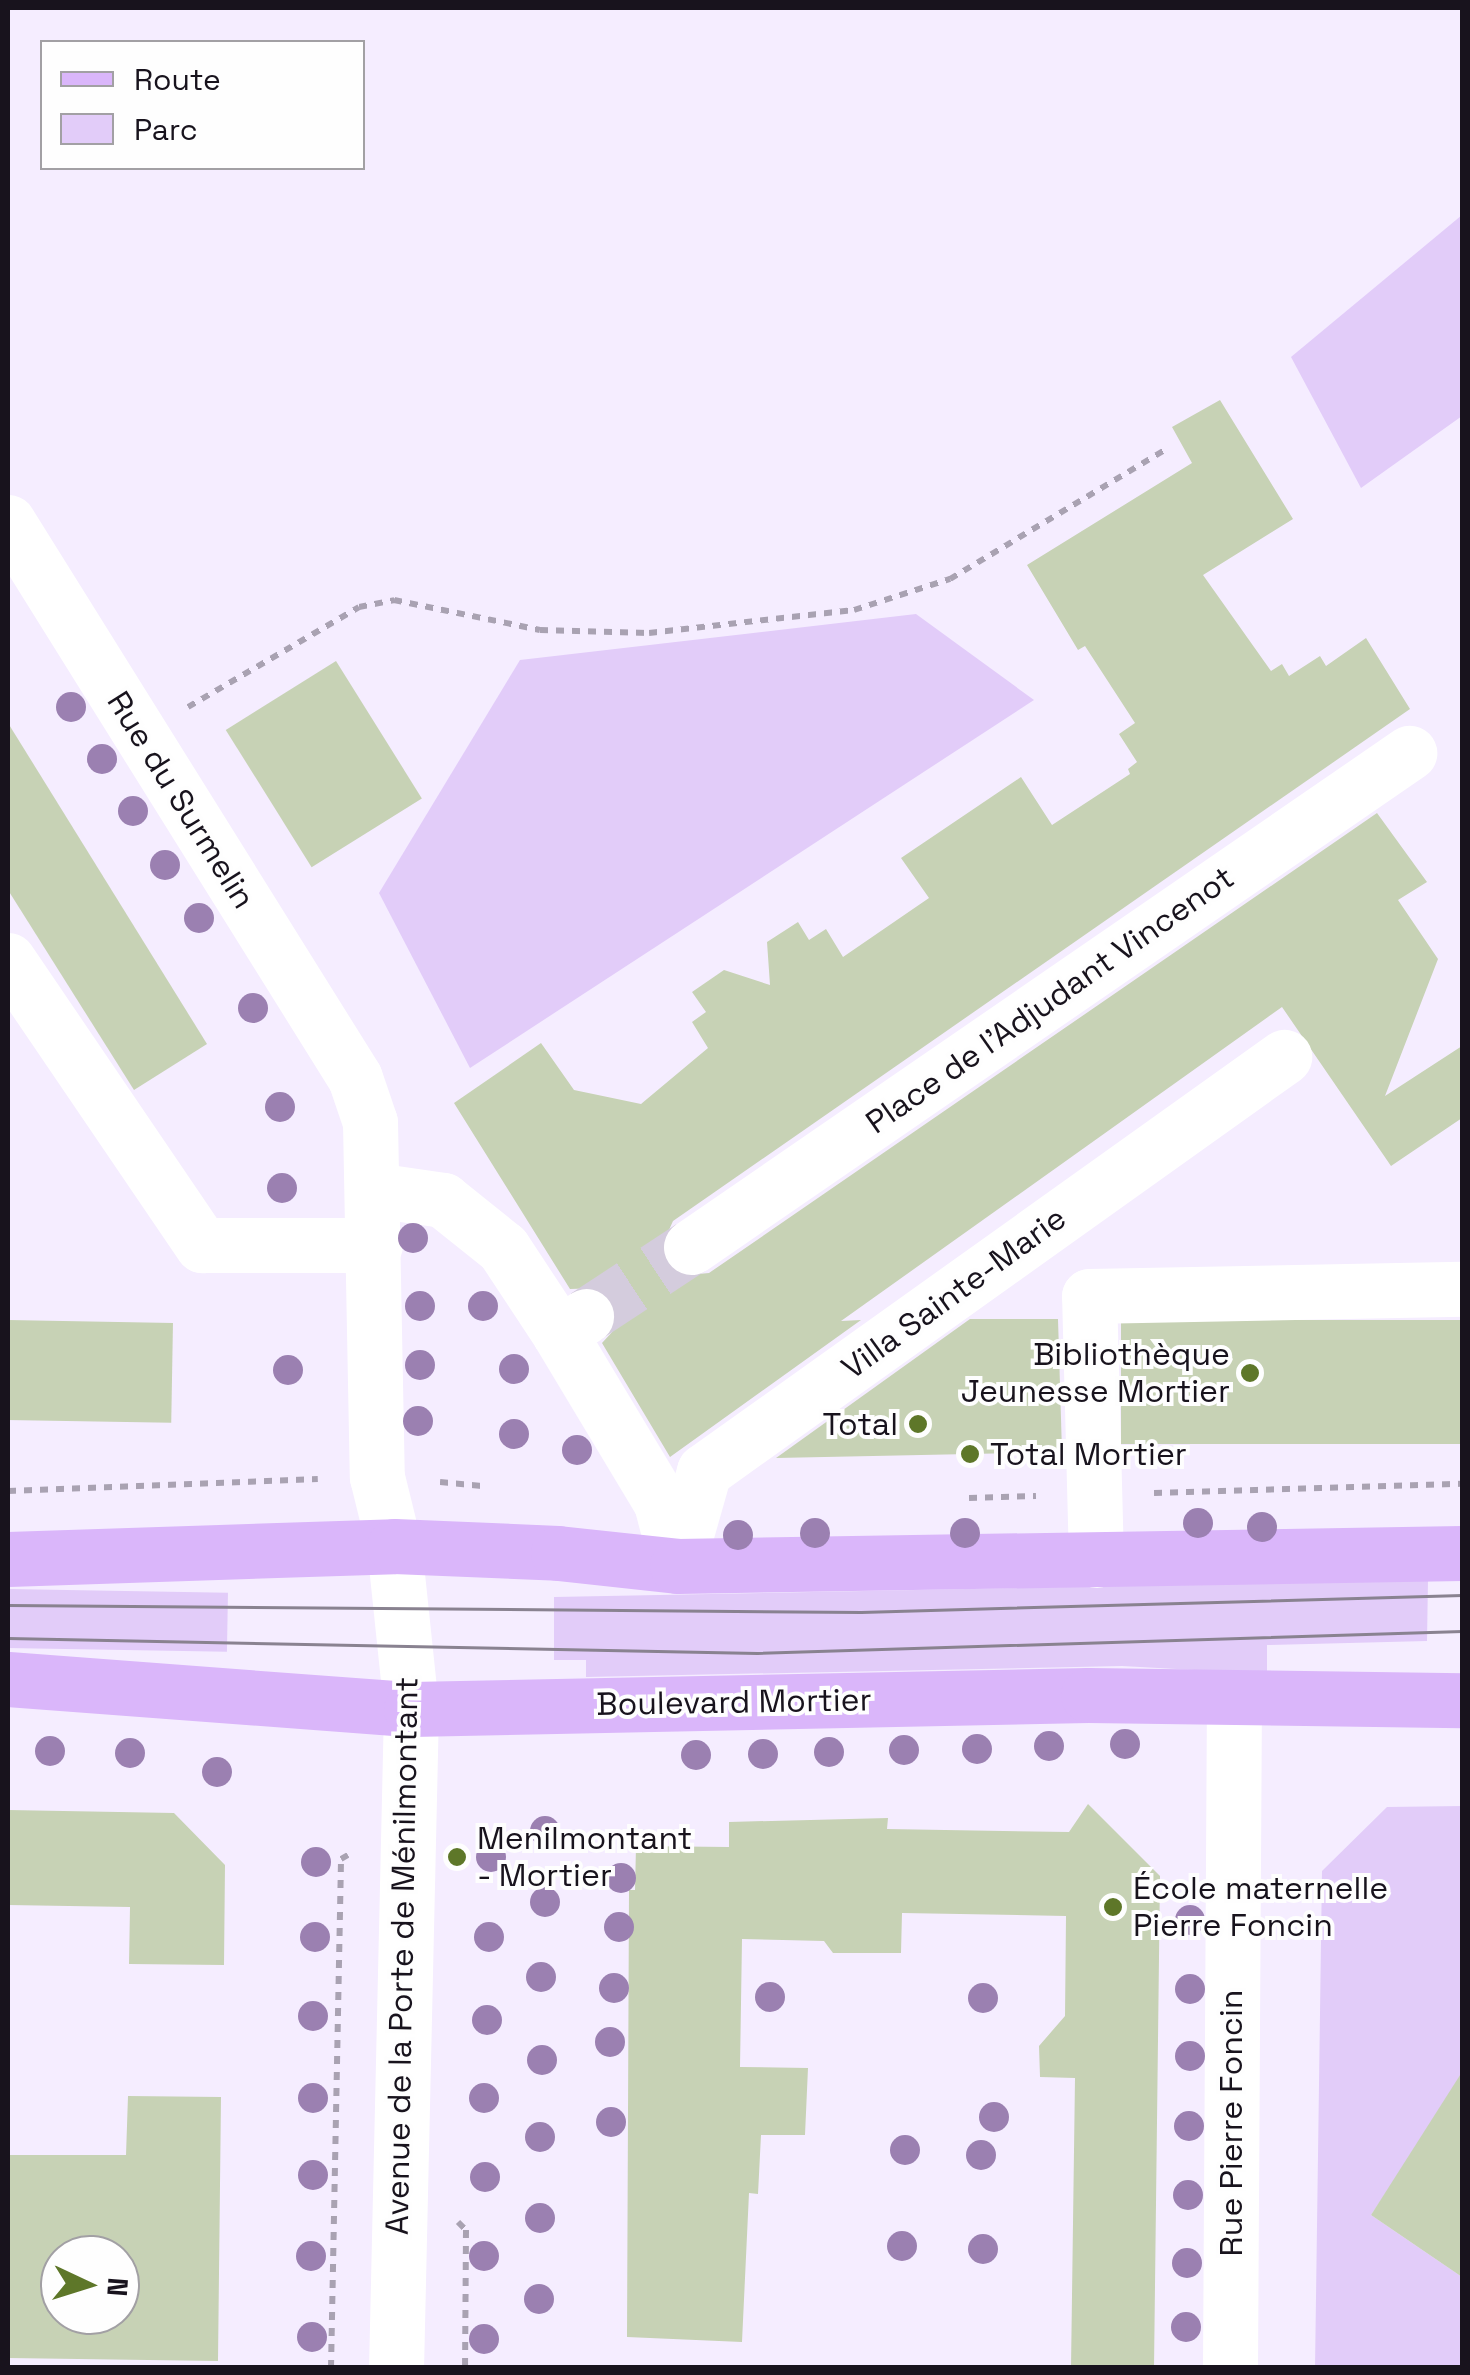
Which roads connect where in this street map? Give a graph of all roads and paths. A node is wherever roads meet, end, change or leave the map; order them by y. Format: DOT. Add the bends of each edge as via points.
graph roads {
  1 [pos="1163,452"];
  2 [pos="8,524"];
  3 [pos="204,695"];
  4 [pos="1409,753"];
  5 [pos="8,960"];
  6 [pos="1284,1057"];
  7 [pos="374,1190"];
  8 [pos="375,1246"];
  9 [pos="691,1247"];
  10 [pos="1462,1289"];
  11 [pos="327,1478"];
  12 [pos="8,1490"];
  13 [pos="394,1546"];
  14 [pos="1462,1553"];
  15 [pos="8,1559"];
  16 [pos="1096,1560"];
  17 [pos="677,1566"];
  18 [pos="8,1679"];
  19 [pos="1234,1699"];
  20 [pos="1462,1700"];
  21 [pos="411,1709"];
  22 [pos="396,2368"];
  23 [pos="1230,2368"];
  1 -- 3 [label="path" via="950,580 854,610 648,633 540,630 394,600 359,607"];
  2 -- 7 [label="street, Rue du Surmelin" via="354,1078 370,1122"];
  4 -- 9 [label="street, Place de l'Adjudant Vincenot"];
  5 -- 8 [label="street" via="202,1245"];
  6 -- 17 [label="street, Villa Sainte-Marie" via="704,1471"];
  7 -- 8 [label="street"];
  7 -- 17 [label="street" via="443,1200 503,1248 572,1324 661,1503"];
  8 -- 13 [label="street" via="377,1478"];
  10 -- 16 [label="street" via="1089,1296"];
  11 -- 12 [label="path"];
  13 -- 15 [label="main road"];
  13 -- 17 [label="main road" via="558,1552"];
  13 -- 21 [label="street, Avenue de la Porte de Ménilmontant"];
  14 -- 16 [label="main road"];
  16 -- 17 [label="main road"];
  18 -- 21 [label="main road, Boulevard Mortier"];
  19 -- 20 [label="main road, Boulevard Mortier"];
  19 -- 21 [label="main road, Boulevard Mortier" via="1088,1695"];
  19 -- 23 [label="street, Rue Pierre Foncin"];
  21 -- 22 [label="street, Avenue de la Porte de Ménilmontant"];
}
